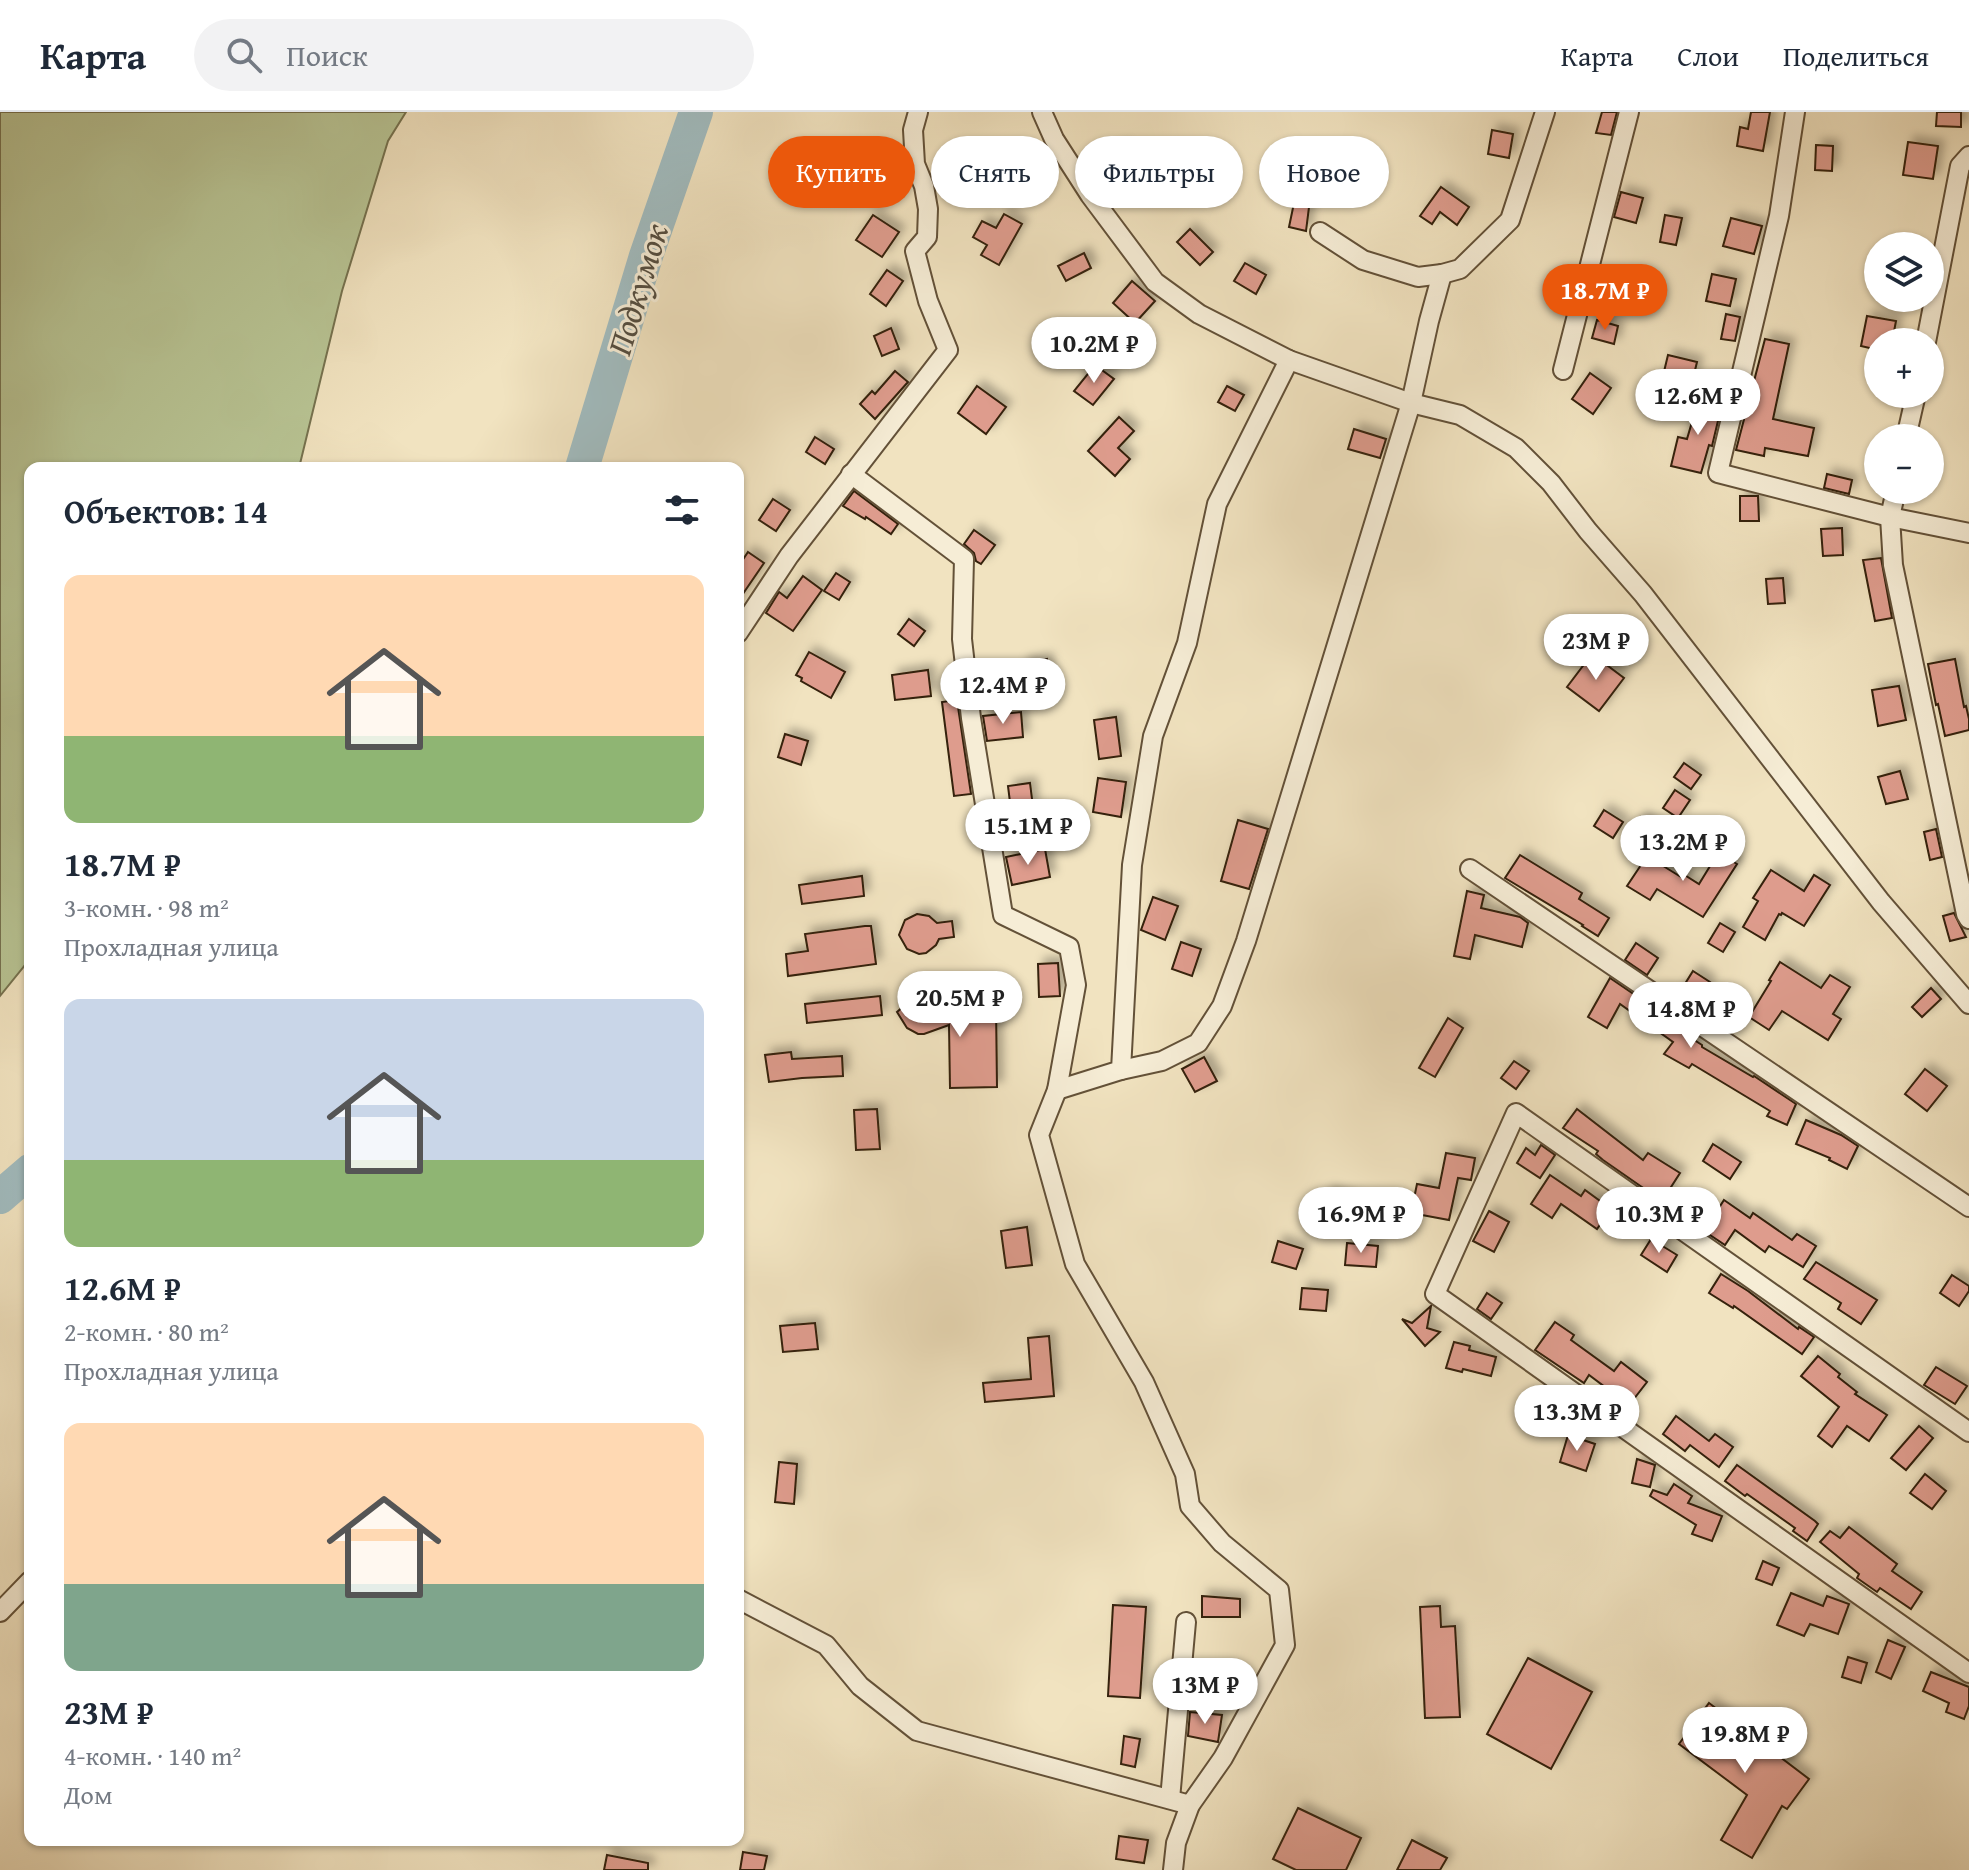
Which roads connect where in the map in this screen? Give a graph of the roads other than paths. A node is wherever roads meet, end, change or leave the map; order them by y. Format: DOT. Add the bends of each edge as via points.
graph roads {
  1 [pos="918,112"];
  2 [pos="1042,112"];
  3 [pos="1545,112"];
  4 [pos="1629,112"];
  5 [pos="1795,112"];
  6 [pos="1969,156"];
  7 [pos="1320,232"];
  8 [pos="1442,274"];
  9 [pos="1929,328"];
  10 [pos="1289,360"];
  11 [pos="1563,370"];
  12 [pos="1411,403"];
  13 [pos="851,474"];
  14 [pos="1893,504"];
  15 [pos="1890,517"];
  16 [pos="1969,533"];
  17 [pos="744,624"];
  18 [pos="1470,869"];
  19 [pos="1969,919"];
  20 [pos="1969,1004"];
  21 [pos="1121,1070"];
  22 [pos="1057,1090"];
  23 [pos="1969,1207"];
  24 [pos="1969,1432"];
  25 [pos="24,1587"];
  26 [pos="744,1602"];
  27 [pos="0,1612"];
  28 [pos="1186,1622"];
  29 [pos="1969,1673"];
  30 [pos="1170,1799"];
  31 [pos="1190,1805"];
  32 [pos="1173,1870"];
  1 -- 13 [label="street" via="915,164 928,209 927,237 915,251 948,350"];
  2 -- 10 [label="street" via="1090,195 1155,282 1199,314"];
  3 -- 8 [label="street" via="1510,220 1460,269"];
  4 -- 11 [label="street"];
  5 -- 15 [label="street" via="1779,216 1718,473"];
  6 -- 9 [label="street" via="1960,166"];
  7 -- 8 [label="street" via="1363,260 1418,277"];
  8 -- 12 [label="street"];
  10 -- 12 [label="street"];
  10 -- 21 [label="street" via="1217,504 1187,643 1153,736 1132,865"];
  12 -- 20 [label="street" via="1460,415 1516,448 1551,483 1881,902"];
  12 -- 21 [label="street" via="1222,1006 1198,1043 1162,1061"];
  13 -- 17 [label="street"];
  13 -- 22 [label="street" via="964,559 962,639 1003,915 1069,947 1076,985"];
  14 -- 15 [label="street"];
  15 -- 16 [label="street"];
  15 -- 19 [label="street" via="1893,565"];
  18 -- 23 [label="street"];
  21 -- 22 [label="street"];
  22 -- 31 [label="street" via="1039,1135 1075,1264 1144,1382 1185,1474 1190,1506 1222,1543 1279,1590 1285,1645 1223,1758"];
  24 -- 29 [label="street" via="1516,1113 1435,1294"];
  25 -- 27 [label="street"];
  26 -- 30 [label="street" via="826,1645 860,1686 917,1731"];
  28 -- 30 [label="street"];
  30 -- 31 [label="street"];
  31 -- 32 [label="street"];
}
